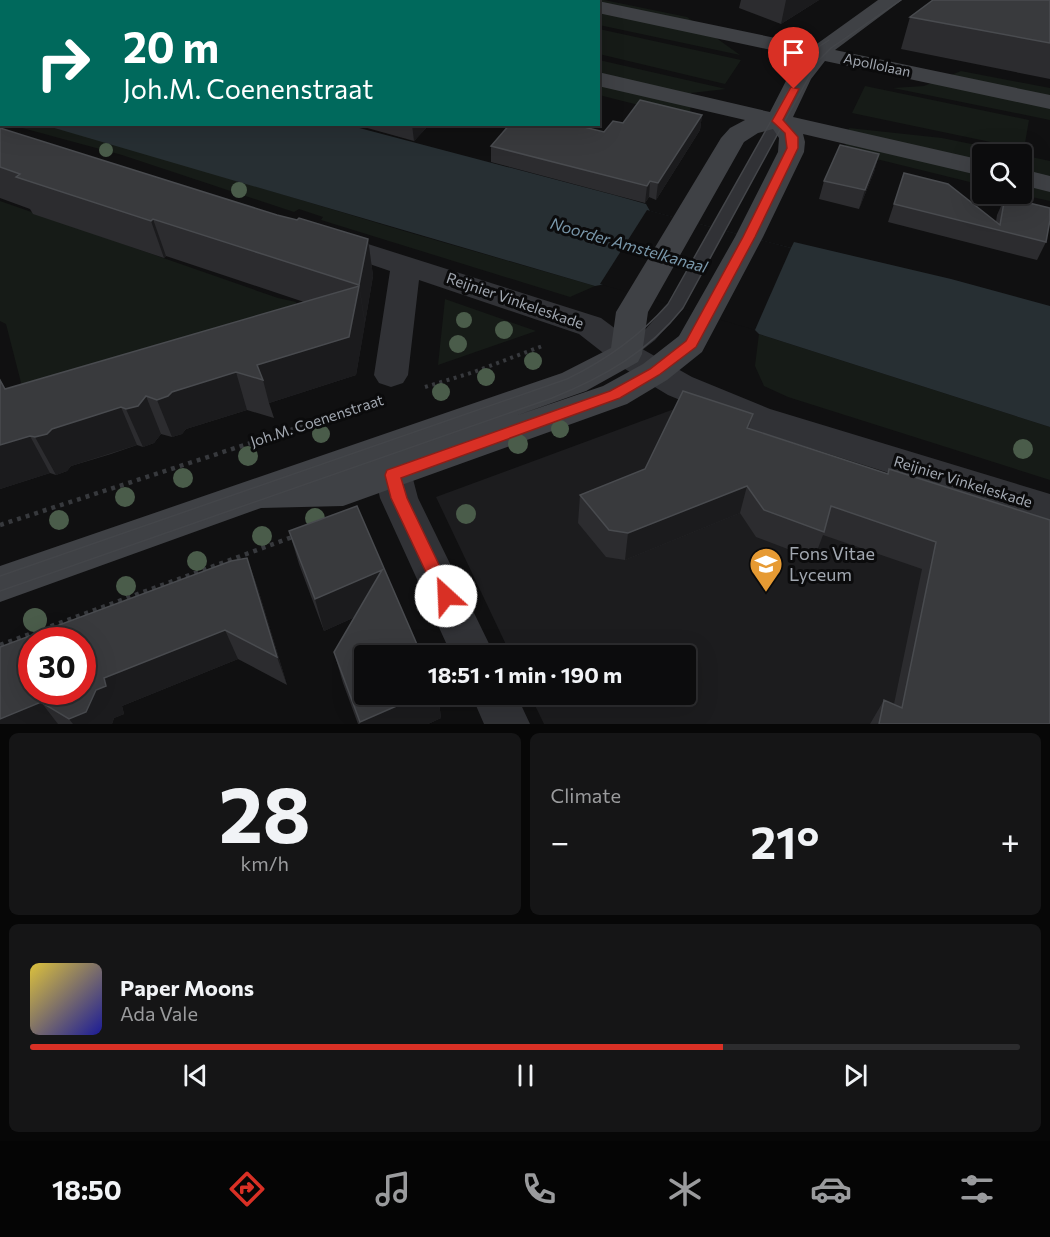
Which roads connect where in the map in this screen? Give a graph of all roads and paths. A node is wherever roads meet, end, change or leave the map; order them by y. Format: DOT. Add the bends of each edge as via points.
graph roads {
  1 [pos="892,0"];
  2 [pos="600,7"];
  3 [pos="820,53"];
  4 [pos="600,79"];
  5 [pos="1050,102"];
  6 [pos="778,121"];
  7 [pos="972,166"];
  8 [pos="1032,180"];
  9 [pos="1050,184"];
  10 [pos="305,233"];
  11 [pos="406,265"];
  12 [pos="590,326"];
  13 [pos="626,354"];
  14 [pos="391,375"];
  15 [pos="667,379"];
  16 [pos="420,388"];
  17 [pos="376,402"];
  18 [pos="390,462"];
  19 [pos="1050,509"];
  20 [pos="0,525"];
  21 [pos="0,584"];
  22 [pos="469,645"];
  23 [pos="498,705"];
  24 [pos="507,724"];
  1 -- 3 [label="street"];
  2 -- 3 [label="street, Apollolaan"];
  3 -- 5 [label="street, Apollolaan"];
  3 -- 6 [label="street" via="800,77"];
  4 -- 6 [label="street"];
  6 -- 7 [label="street"];
  6 -- 13 [label="lane" via="676,306"];
  6 -- 13 [label="street" via="745,128 734,138 632,312"];
  6 -- 15 [label="street" via="793,137 792,148 707,316"];
  8 -- 9 [label="street"];
  10 -- 11 [label="street, Reijnier Vinkeleskade"];
  11 -- 12 [label="street, Reijnier Vinkeleskade"];
  11 -- 14 [label="street, Joh.M. Coenenstraat"];
  12 -- 13 [label="street, Reijnier Vinkeleskade"];
  12 -- 16 [label="path" via="571,337"];
  13 -- 15 [label="street, Reijnier Vinkeleskade"];
  13 -- 18 [label="street" via="574,382"];
  15 -- 18 [label="street"];
  15 -- 19 [label="street, Reijnier Vinkeleskade" via="759,419"];
  17 -- 20 [label="path, Joh.M. Coenenstraat"];
  18 -- 21 [label="street" via="344,491 257,493"];
  18 -- 22 [label="street" via="399,498"];
  23 -- 24 [label="street"];
}
